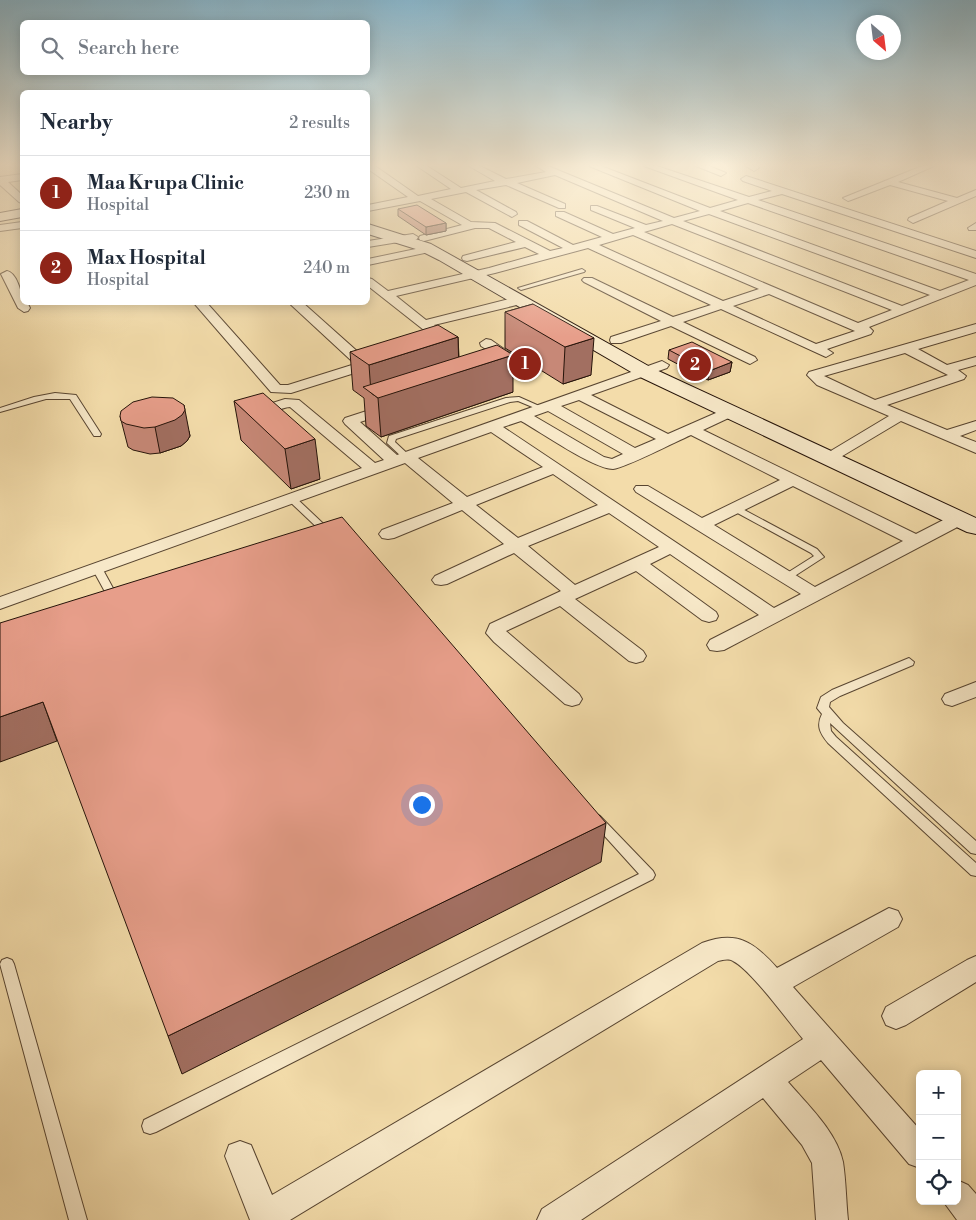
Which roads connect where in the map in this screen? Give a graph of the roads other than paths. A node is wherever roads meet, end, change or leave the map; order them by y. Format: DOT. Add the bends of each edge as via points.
graph roads {
  1 [pos="20,223"];
  2 [pos="388,223"];
  3 [pos="523,223"];
  4 [pos="585,223"];
  5 [pos="625,223"];
  6 [pos="666,223"];
  7 [pos="678,223"];
  8 [pos="743,223"];
  9 [pos="813,223"];
  10 [pos="879,223"];
  11 [pos="470,224"];
  12 [pos="882,224"];
  13 [pos="0,228"];
  14 [pos="370,229"];
  15 [pos="640,230"];
  16 [pos="850,235"];
  17 [pos="612,238"];
  18 [pos="418,241"];
  19 [pos="526,243"];
  20 [pos="370,244"];
  21 [pos="589,244"];
  22 [pos="811,248"];
  23 [pos="573,249"];
  24 [pos="677,250"];
  25 [pos="549,255"];
  26 [pos="976,255"];
  27 [pos="773,260"];
  28 [pos="370,261"];
  29 [pos="632,264"];
  30 [pos="478,268"];
  31 [pos="20,271"];
  32 [pos="3,274"];
  33 [pos="585,276"];
  34 [pos="976,280"];
  35 [pos="370,282"];
  36 [pos="771,289"];
  37 [pos="386,294"];
  38 [pos="521,294"];
  39 [pos="941,295"];
  40 [pos="20,302"];
  41 [pos="723,304"];
  42 [pos="22,305"];
  43 [pos="202,305"];
  44 [pos="297,305"];
  45 [pos="24,308"];
  46 [pos="903,310"];
  47 [pos="672,321"];
  48 [pos="424,324"];
  49 [pos="861,326"];
  50 [pos="976,328"];
  51 [pos="616,340"];
  52 [pos="486,342"];
  53 [pos="421,348"];
  54 [pos="816,348"];
  55 [pos="906,348"];
  56 [pos="383,360"];
  57 [pos="750,360"];
  58 [pos="976,361"];
  59 [pos="850,364"];
  60 [pos="364,366"];
  61 [pos="653,368"];
  62 [pos="946,369"];
  63 [pos="477,380"];
  64 [pos="580,395"];
  65 [pos="404,403"];
  66 [pos="873,405"];
  67 [pos="546,407"];
  68 [pos="0,410"];
  69 [pos="730,412"];
  70 [pos="522,416"];
  71 [pos="899,416"];
  72 [pos="976,425"];
  73 [pos="270,426"];
  74 [pos="492,426"];
  75 [pos="692,430"];
  76 [pos="97,434"];
  77 [pos="946,436"];
  78 [pos="669,440"];
  79 [pos="976,448"];
  80 [pos="837,453"];
  81 [pos="636,455"];
  82 [pos="401,459"];
  83 [pos="554,468"];
  84 [pos="373,469"];
  85 [pos="793,480"];
  86 [pos="642,489"];
  87 [pos="950,494"];
  88 [pos="291,498"];
  89 [pos="465,503"];
  90 [pos="611,506"];
  91 [pos="735,508"];
  92 [pos="968,523"];
  93 [pos="701,525"];
  94 [pos="388,534"];
  95 [pos="916,541"];
  96 [pos="327,543"];
  97 [pos="516,545"];
  98 [pos="672,547"];
  99 [pos="637,563"];
  100 [pos="97,568"];
  101 [pos="787,577"];
  102 [pos="441,580"];
  103 [pos="814,594"];
  104 [pos="567,595"];
  105 [pos="0,603"];
  106 [pos="117,604"];
  107 [pos="708,616"];
  108 [pos="774,616"];
  109 [pos="717,645"];
  110 [pos="636,656"];
  111 [pos="909,662"];
  112 [pos="976,689"];
  113 [pos="572,699"];
  114 [pos="952,699"];
  115 [pos="827,714"];
  116 [pos="587,810"];
  117 [pos="976,849"];
  118 [pos="976,871"];
  119 [pos="889,919"];
  120 [pos="7,964"];
  121 [pos="976,968"];
  122 [pos="774,984"];
  123 [pos="896,1016"];
  124 [pos="824,1042"];
  125 [pos="767,1080"];
  126 [pos="150,1126"];
  127 [pos="916,1148"];
  128 [pos="240,1156"];
  129 [pos="961,1201"];
  130 [pos="266,1218"];
  131 [pos="976,1218"];
  132 [pos="78,1220"];
  133 [pos="553,1220"];
  134 [pos="832,1220"];
  1 -- 13 [label="street"];
  2 -- 18 [label="street"];
  3 -- 23 [label="street"];
  4 -- 17 [label="street"];
  5 -- 15 [label="street"];
  6 -- 15 [label="street"];
  7 -- 27 [label="street"];
  8 -- 22 [label="street"];
  9 -- 16 [label="street"];
  10 -- 12 [label="street"];
  11 -- 18 [label="street" via="470,227"];
  11 -- 19 [label="street" via="488,224"];
  12 -- 16 [label="street"];
  12 -- 26 [label="street"];
  14 -- 18 [label="street"];
  15 -- 17 [label="street"];
  15 -- 24 [label="street"];
  16 -- 22 [label="street"];
  16 -- 34 [label="street"];
  17 -- 21 [label="street"];
  18 -- 20 [label="street"];
  18 -- 28 [label="street"];
  18 -- 30 [label="street"];
  19 -- 25 [label="street"];
  19 -- 30 [label="street"];
  21 -- 23 [label="street"];
  21 -- 29 [label="street"];
  22 -- 27 [label="street"];
  22 -- 39 [label="street"];
  23 -- 25 [label="street"];
  24 -- 29 [label="street"];
  24 -- 36 [label="street"];
  25 -- 30 [label="street"];
  27 -- 46 [label="street"];
  29 -- 41 [label="street"];
  30 -- 37 [label="street"];
  30 -- 38 [label="street"];
  31 -- 32 [label="street"];
  32 -- 40 [label="street"];
  33 -- 38 [label="lane"];
  33 -- 47 [label="street"];
  34 -- 39 [label="street"];
  35 -- 37 [label="street"];
  36 -- 41 [label="street"];
  36 -- 49 [label="street"];
  37 -- 48 [label="street"];
  38 -- 48 [label="street"];
  38 -- 51 [label="street"];
  38 -- 61 [label="street"];
  39 -- 46 [label="street"];
  41 -- 47 [label="street"];
  41 -- 54 [label="street"];
  42 -- 45 [label="street"];
  43 -- 60 [label="street" via="276,389 293,388"];
  44 -- 60 [label="street"];
  46 -- 49 [label="street"];
  47 -- 51 [label="street"];
  47 -- 57 [label="street"];
  48 -- 53 [label="street" via="442,339"];
  49 -- 54 [label="street" via="866,332"];
  50 -- 55 [label="street"];
  51 -- 61 [label="street"];
  52 -- 63 [label="street" via="522,366"];
  54 -- 59 [label="street"];
  55 -- 59 [label="street"];
  55 -- 62 [label="street"];
  56 -- 60 [label="street"];
  58 -- 62 [label="street"];
  59 -- 66 [label="street" via="814,375 822,382"];
  61 -- 64 [label="street"];
  61 -- 69 [label="street"];
  61 -- 80 [label="street"];
  62 -- 66 [label="street" via="959,376"];
  64 -- 67 [label="street"];
  64 -- 78 [label="street"];
  65 -- 82 [label="street" via="350,421"];
  66 -- 71 [label="street"];
  67 -- 70 [label="street"];
  67 -- 81 [label="street"];
  67 -- 82 [label="lane" via="519,399 509,400 392,438 391,443"];
  68 -- 76 [label="lane" via="66,395 73,397"];
  69 -- 75 [label="street"];
  69 -- 80 [label="street"];
  70 -- 74 [label="street"];
  70 -- 81 [label="street" via="607,464"];
  71 -- 77 [label="street"];
  71 -- 80 [label="street"];
  72 -- 77 [label="street"];
  73 -- 84 [label="street" via="255,413 294,403"];
  74 -- 82 [label="street"];
  74 -- 83 [label="street"];
  75 -- 78 [label="street"];
  75 -- 85 [label="street"];
  77 -- 79 [label="street"];
  78 -- 81 [label="street"];
  80 -- 87 [label="street"];
  80 -- 92 [label="street"];
  82 -- 84 [label="street"];
  82 -- 89 [label="street"];
  83 -- 89 [label="street"];
  83 -- 90 [label="street"];
  84 -- 88 [label="street" via="328,478"];
  85 -- 91 [label="street"];
  85 -- 95 [label="street"];
  86 -- 93 [label="street"];
  88 -- 96 [label="lane" via="336,540"];
  88 -- 100 [label="street"];
  89 -- 94 [label="street"];
  89 -- 97 [label="street"];
  90 -- 97 [label="street"];
  90 -- 98 [label="street"];
  91 -- 93 [label="street"];
  91 -- 101 [label="lane" via="814,551 819,557"];
  92 -- 95 [label="street"];
  93 -- 101 [label="street"];
  95 -- 103 [label="street"];
  97 -- 102 [label="street"];
  97 -- 104 [label="street"];
  98 -- 99 [label="street"];
  98 -- 108 [label="street"];
  99 -- 104 [label="street"];
  99 -- 107 [label="street"];
  100 -- 105 [label="street"];
  100 -- 106 [label="lane"];
  101 -- 103 [label="street"];
  103 -- 108 [label="street"];
  104 -- 110 [label="street"];
  104 -- 113 [label="street" via="501,625 496,633"];
  108 -- 109 [label="street"];
  111 -- 115 [label="lane" via="836,693 825,700 822,708"];
  112 -- 114 [label="street"];
  115 -- 117 [label="lane"];
  115 -- 118 [label="lane" via="823,722 824,731 832,740"];
  116 -- 126 [label="lane" via="648,875"];
  119 -- 122 [label="street"];
  120 -- 132 [label="lane"];
  121 -- 123 [label="street"];
  122 -- 124 [label="street"];
  122 -- 130 [label="street" via="741,951 726,946 711,951"];
  124 -- 125 [label="street"];
  124 -- 127 [label="street"];
  125 -- 133 [label="street"];
  125 -- 134 [label="street" via="813,1134 827,1160"];
  128 -- 130 [label="street"];
  129 -- 131 [label="street"];
}
